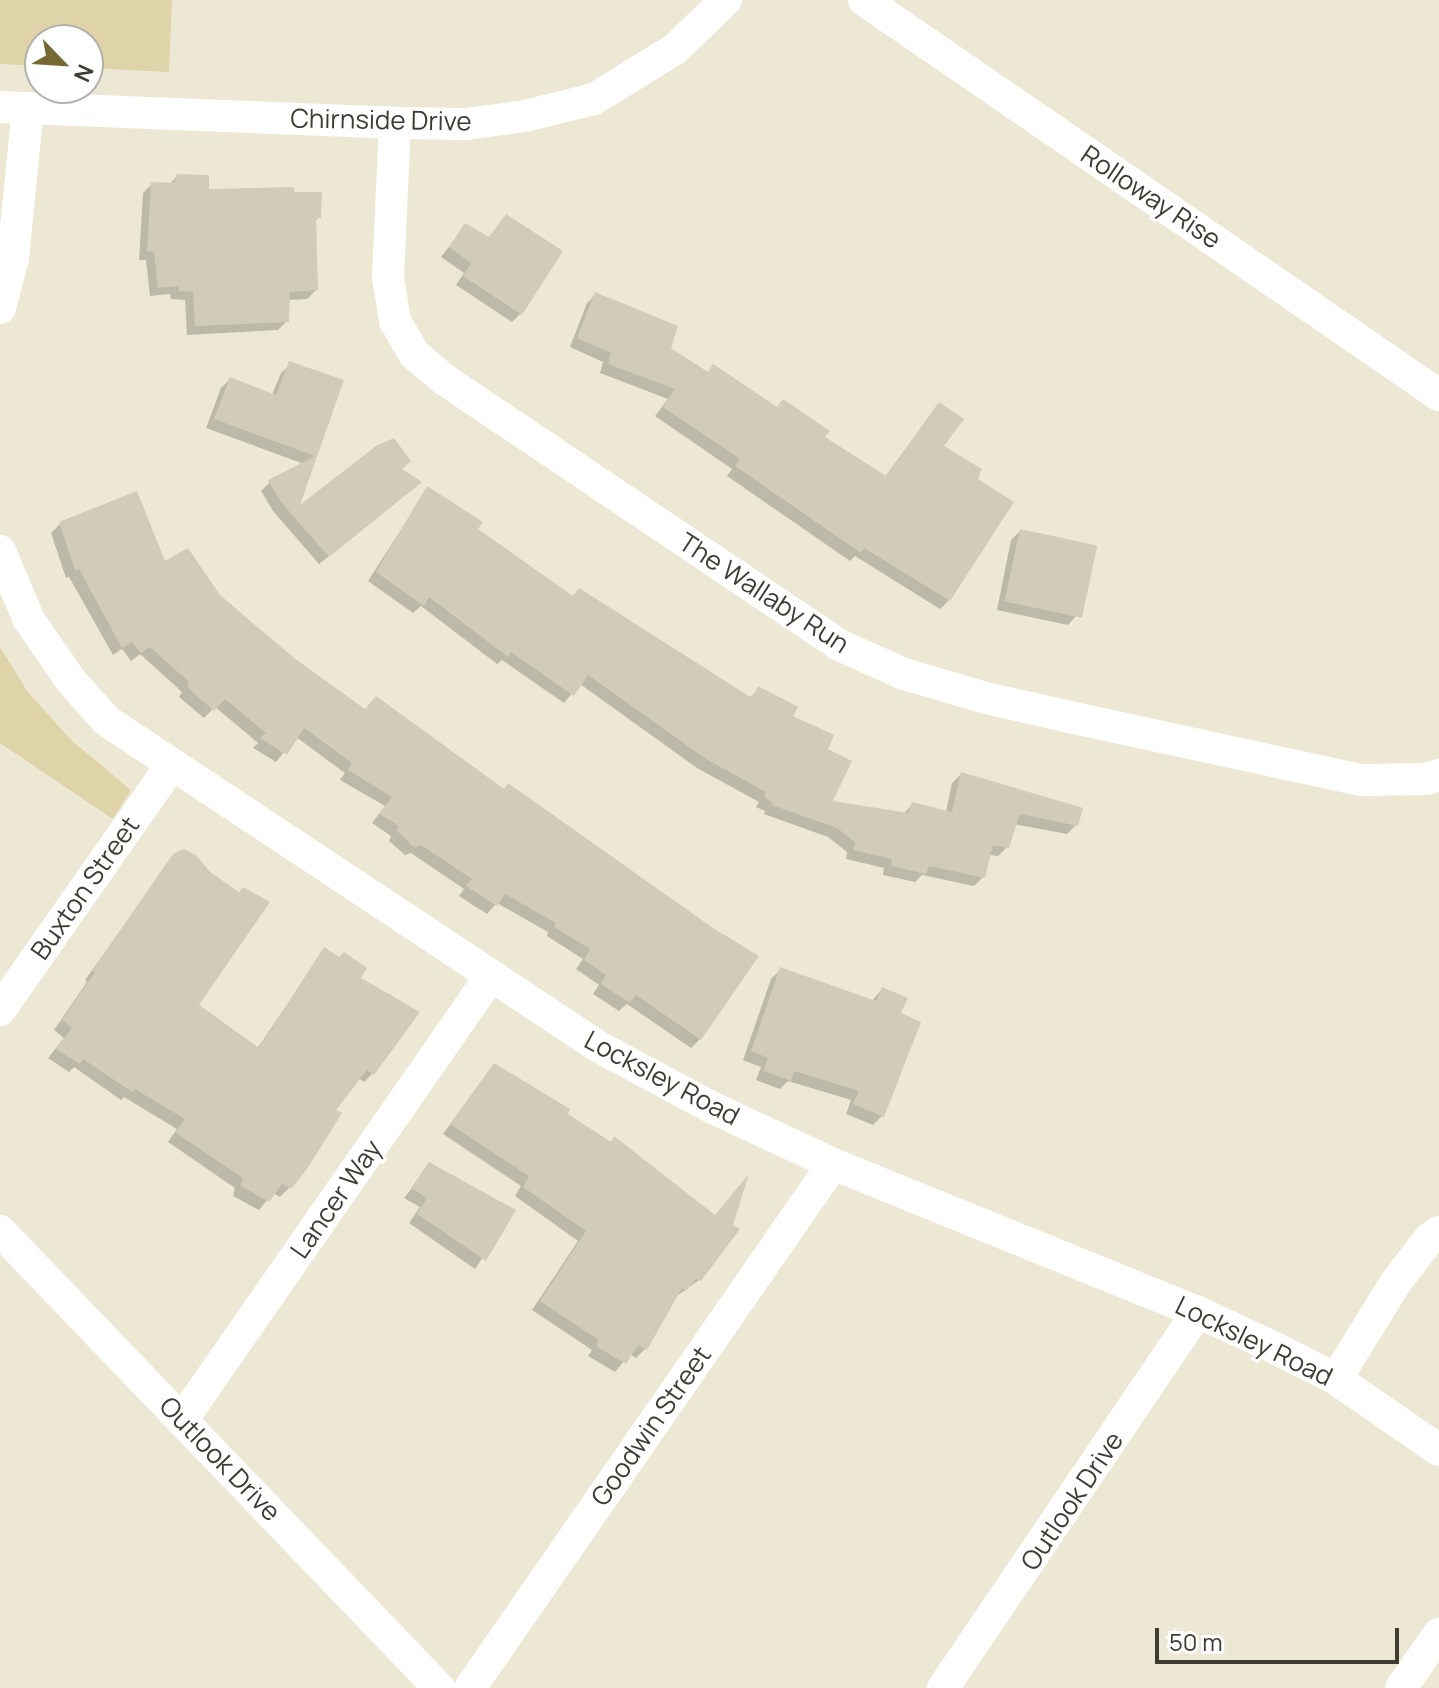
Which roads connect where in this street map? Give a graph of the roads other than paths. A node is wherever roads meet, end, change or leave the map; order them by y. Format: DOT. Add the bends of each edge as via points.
graph roads {
  1 [pos="726,0"];
  2 [pos="864,0"];
  3 [pos="14,108"];
  4 [pos="395,123"];
  5 [pos="0,308"];
  6 [pos="1439,395"];
  7 [pos="0,551"];
  8 [pos="171,766"];
  9 [pos="1439,775"];
  10 [pos="490,977"];
  11 [pos="0,1010"];
  12 [pos="833,1164"];
  13 [pos="0,1231"];
  14 [pos="1439,1232"];
  15 [pos="1198,1312"];
  16 [pos="1336,1379"];
  17 [pos="182,1420"];
  18 [pos="1439,1450"];
  19 [pos="1439,1634"];
  20 [pos="439,1688"];
  21 [pos="470,1688"];
  22 [pos="943,1688"];
  23 [pos="1401,1688"];
  1 -- 4 [label="street, Chirnside Drive" via="675,49 594,99 466,124"];
  2 -- 6 [label="street, Rolloway Rise"];
  3 -- 4 [label="street, Chirnside Drive"];
  3 -- 5 [label="street" via="13,258"];
  4 -- 9 [label="street, The Wallaby Run" via="388,277 395,321 414,354 839,645 904,674 1052,713 1362,780"];
  7 -- 8 [label="street, Locksley Road" via="29,620 72,682 107,721"];
  8 -- 10 [label="street, Locksley Road"];
  8 -- 11 [label="street, Buxton Street"];
  10 -- 12 [label="street, Locksley Road" via="599,1047"];
  10 -- 17 [label="street, Lancer Way"];
  12 -- 15 [label="street, Locksley Road"];
  12 -- 21 [label="street, Goodwin Street"];
  13 -- 17 [label="street, Outlook Drive"];
  14 -- 16 [label="street" via="1396,1282"];
  15 -- 16 [label="street, Locksley Road"];
  15 -- 22 [label="street, Outlook Drive"];
  16 -- 18 [label="street, Locksley Road"];
  17 -- 20 [label="street, Outlook Drive"];
  19 -- 23 [label="street"];
}
